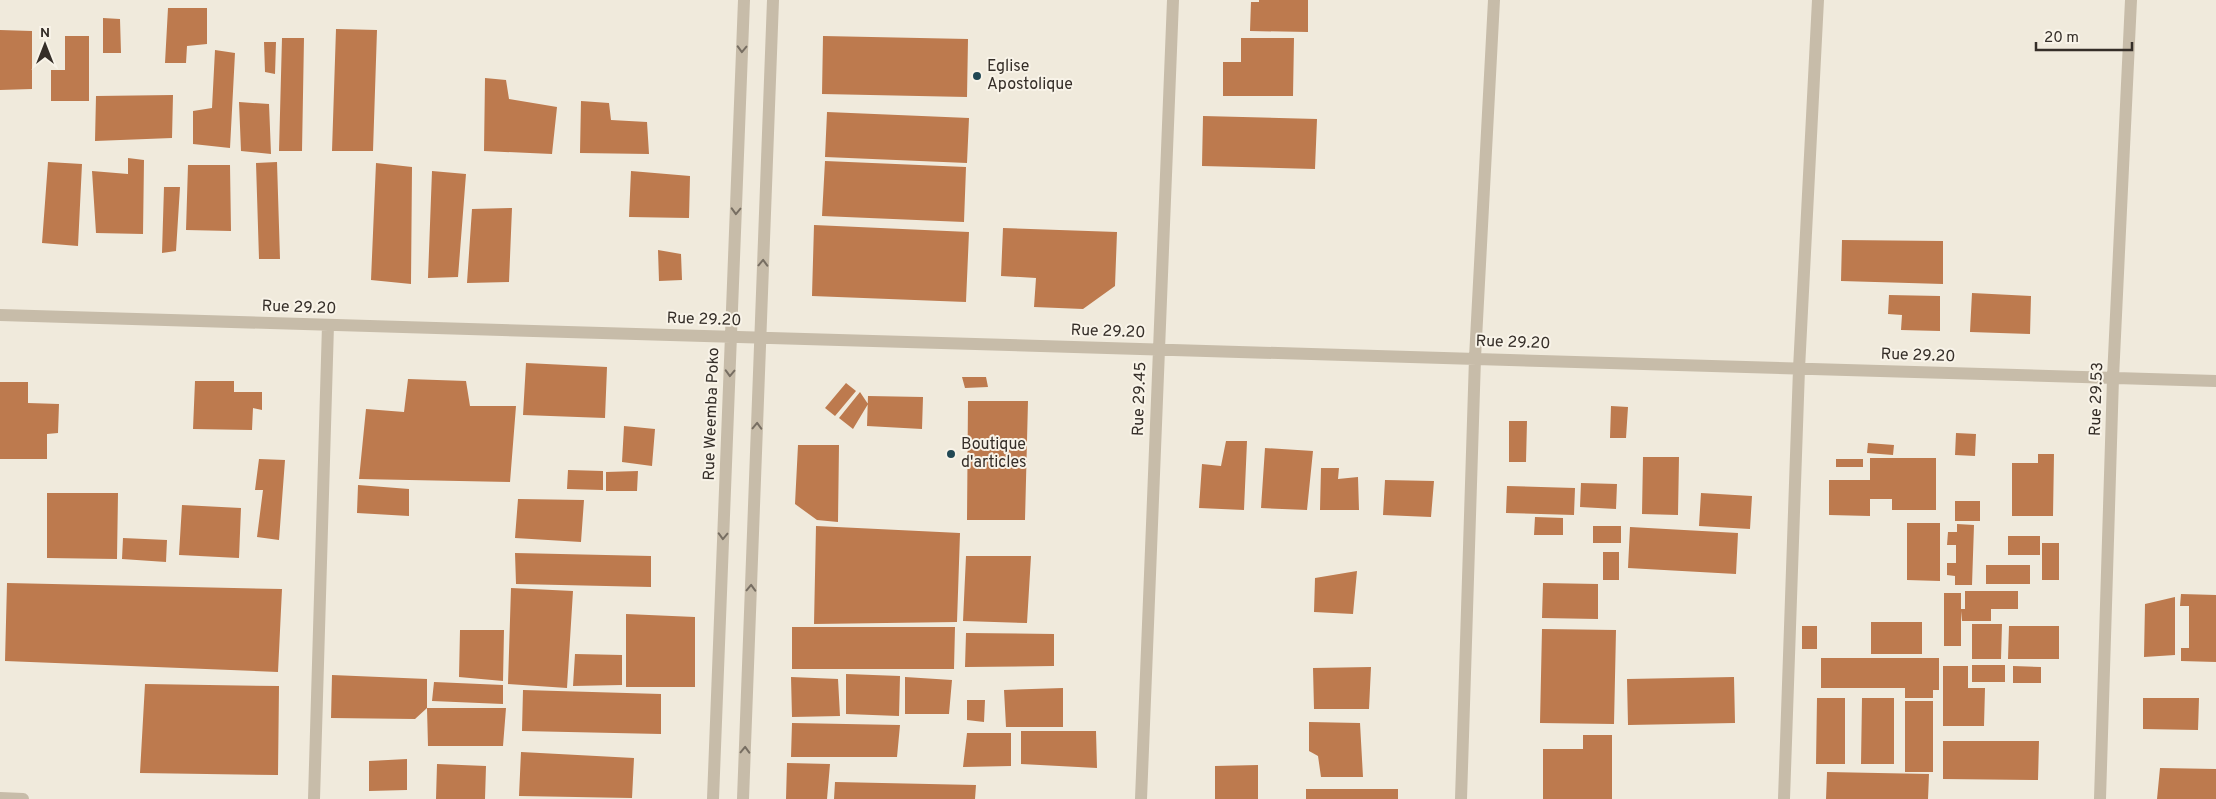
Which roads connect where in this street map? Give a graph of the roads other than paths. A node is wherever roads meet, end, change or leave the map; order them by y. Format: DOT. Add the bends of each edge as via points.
graph roads {
  1 [pos="744,0"];
  2 [pos="773,0"];
  3 [pos="1172,0"];
  4 [pos="1494,0"];
  5 [pos="1818,0"];
  6 [pos="2131,0"];
  7 [pos="0,315"];
  8 [pos="328,325"];
  9 [pos="731,337"];
  10 [pos="760,338"];
  11 [pos="1158,349"];
  12 [pos="1476,358"];
  13 [pos="1799,369"];
  14 [pos="2113,378"];
  15 [pos="2216,380"];
  16 [pos="0,798"];
  17 [pos="23,799"];
  18 [pos="314,799"];
  19 [pos="713,799"];
  20 [pos="743,799"];
  21 [pos="1141,799"];
  22 [pos="1461,799"];
  23 [pos="1784,799"];
  24 [pos="2100,799"];
  1 -- 9 [label="street, Rue Weemba Poko, one-way"];
  10 -- 2 [label="street, one-way"];
  3 -- 11 [label="street, Rue 29.45"];
  4 -- 12 [label="street"];
  5 -- 13 [label="street"];
  6 -- 14 [label="street, Rue 29.53"];
  7 -- 8 [label="street, Rue 29.20"];
  8 -- 9 [label="street, Rue 29.20"];
  8 -- 18 [label="street"];
  9 -- 10 [label="street, Rue 29.20"];
  9 -- 19 [label="street, Rue Weemba Poko, one-way"];
  10 -- 11 [label="street, Rue 29.20"];
  20 -- 10 [label="street, one-way"];
  11 -- 12 [label="street, Rue 29.20"];
  11 -- 21 [label="street, Rue 29.45"];
  12 -- 13 [label="street, Rue 29.20"];
  12 -- 22 [label="street"];
  13 -- 14 [label="street, Rue 29.20"];
  13 -- 23 [label="street"];
  14 -- 15 [label="street, Rue 29.20"];
  14 -- 24 [label="street, Rue 29.53"];
  16 -- 17 [label="street"];
}
